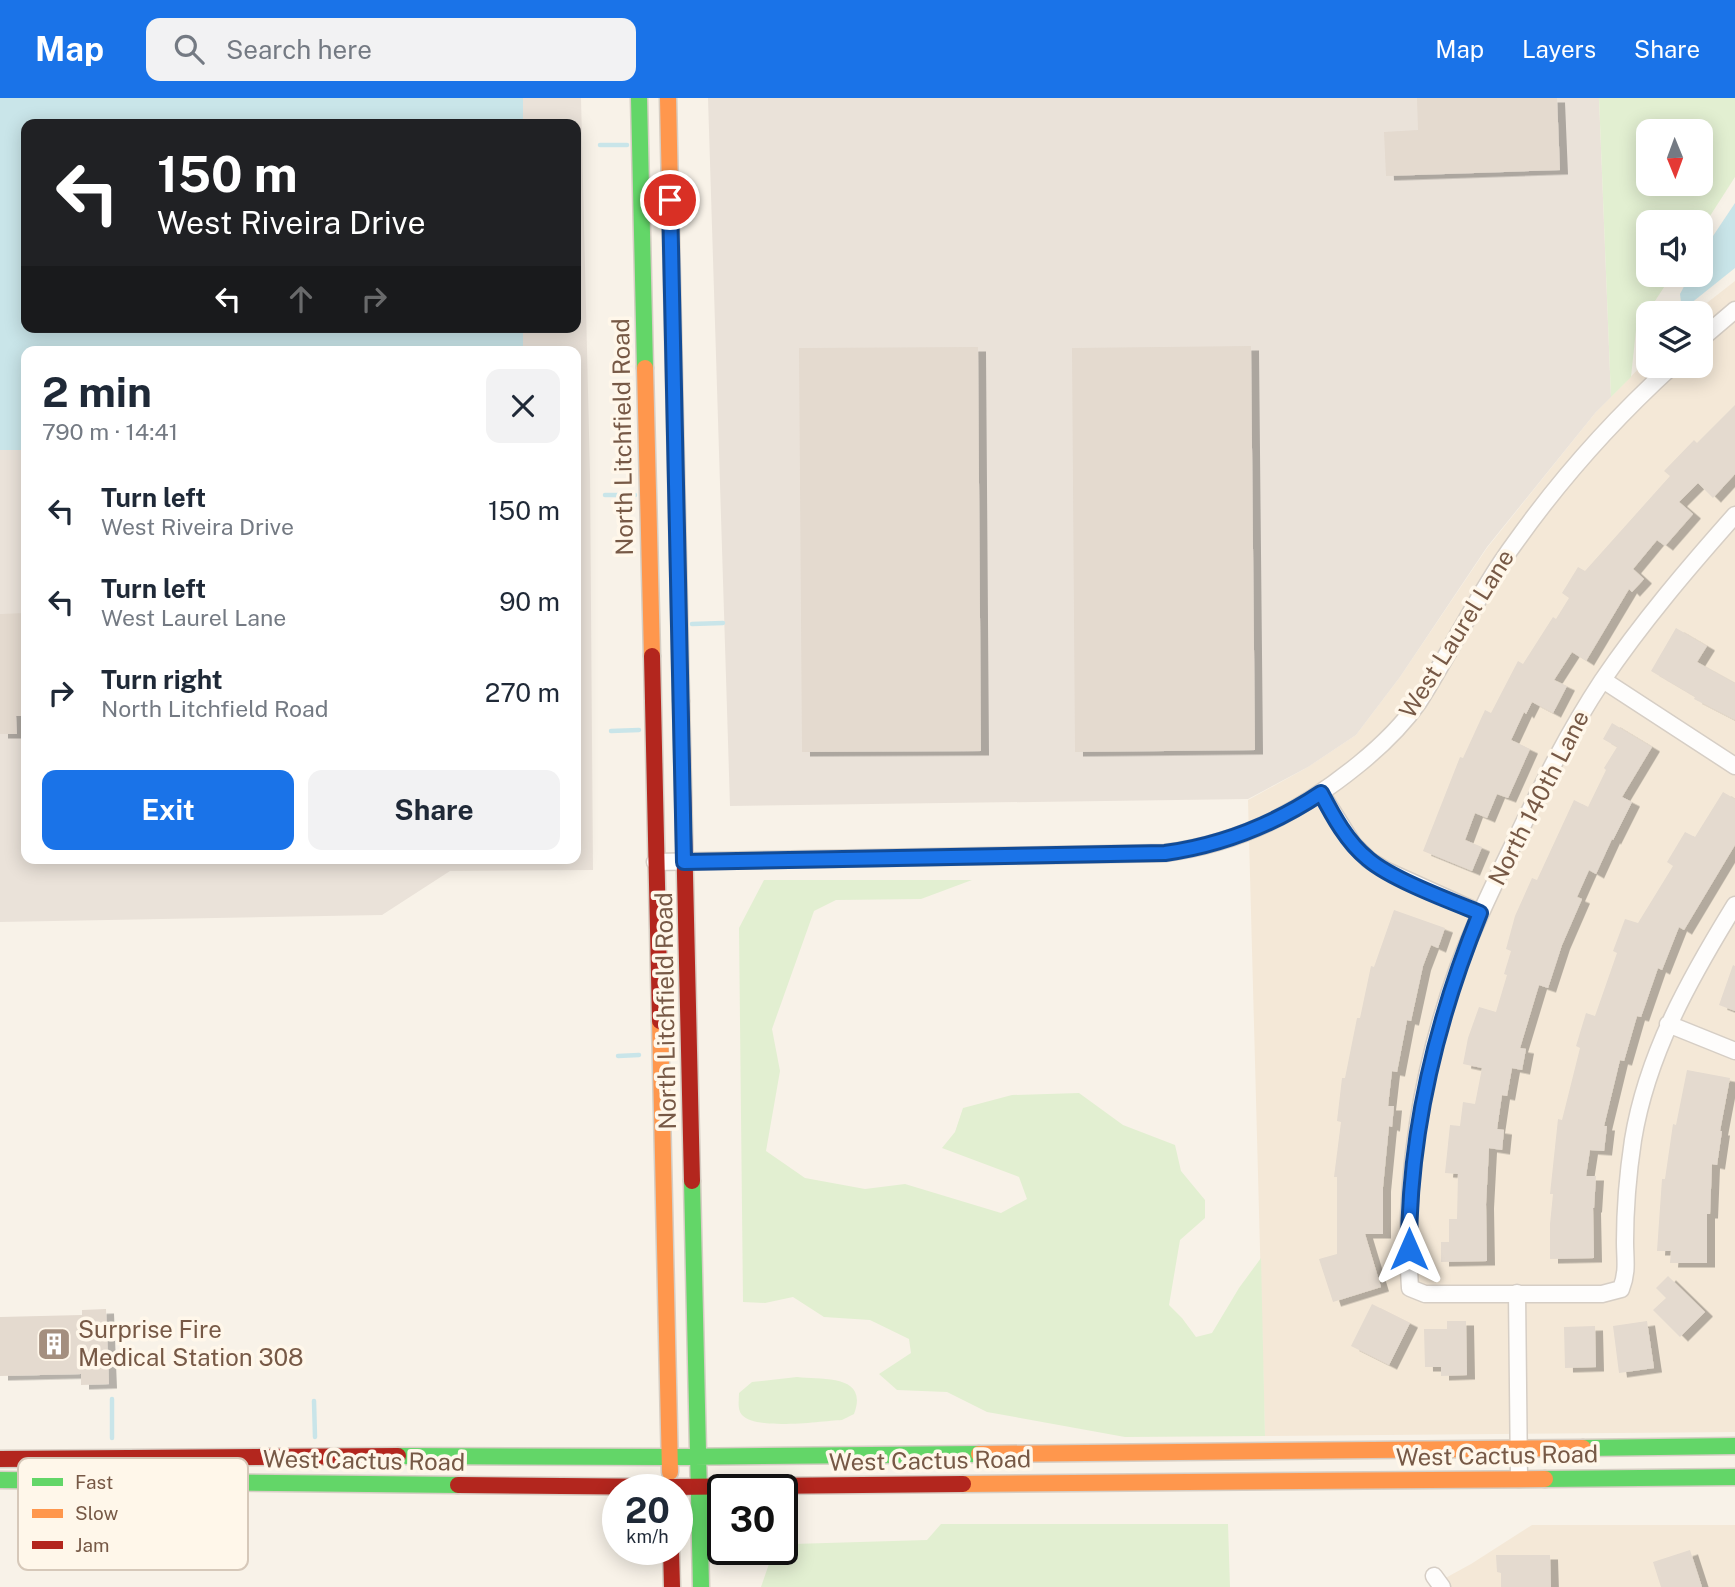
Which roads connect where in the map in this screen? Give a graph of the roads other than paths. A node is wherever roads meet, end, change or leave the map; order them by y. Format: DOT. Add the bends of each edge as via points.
graph roads {
  1 [pos="639,98"];
  2 [pos="668,98"];
  3 [pos="1735,310"];
  4 [pos="1713,329"];
  5 [pos="1660,378"];
  6 [pos="1735,515"];
  7 [pos="1603,680"];
  8 [pos="1735,766"];
  9 [pos="1321,793"];
  10 [pos="655,862"];
  11 [pos="684,862"];
  12 [pos="1735,905"];
  13 [pos="1480,913"];
  14 [pos="1668,1024"];
  15 [pos="1735,1051"];
  16 [pos="1517,1293"];
  17 [pos="1735,1446"];
  18 [pos="1519,1448"];
  19 [pos="699,1456"];
  20 [pos="670,1457"];
  21 [pos="121,1458"];
  22 [pos="0,1459"];
  23 [pos="18,1459"];
  24 [pos="670,1474"];
  25 [pos="1735,1477"];
  26 [pos="1519,1479"];
  27 [pos="0,1480"];
  28 [pos="18,1480"];
  29 [pos="248,1481"];
  30 [pos="693,1486"];
  31 [pos="699,1486"];
  32 [pos="602,1488"];
  33 [pos="671,1565"];
  34 [pos="672,1587"];
  35 [pos="701,1587"];
  1 -- 10 [label="main road, North Litchfield Road"];
  2 -- 11 [label="main road, North Litchfield Road"];
  3 -- 4 [label="street"];
  5 -- 9 [label="street, West Laurel Lane" via="1576,465 1516,541 1416,705 1385,743"];
  6 -- 7 [label="street, North 140th Lane" via="1688,568"];
  7 -- 8 [label="street"];
  7 -- 13 [label="street, North 140th Lane" via="1545,779"];
  9 -- 11 [label="street, West Laurel Lane" via="1292,812 1233,838 1165,853"];
  9 -- 13 [label="street" via="1353,844 1369,860"];
  10 -- 11 [label="street, West Laurel Lane"];
  10 -- 20 [label="main road, North Litchfield Road"];
  11 -- 19 [label="main road, North Litchfield Road"];
  12 -- 14 [label="street"];
  13 -- 16 [label="street, North 140th Lane" via="1447,1002 1421,1109 1411,1180 1410,1288 1424,1294"];
  14 -- 15 [label="street"];
  14 -- 16 [label="street" via="1633,1139 1627,1274 1622,1289 1602,1294"];
  16 -- 18 [label="street"];
  17 -- 18 [label="main road, West Cactus Road"];
  18 -- 19 [label="main road, West Cactus Road"];
  18 -- 26 [label="street"];
  19 -- 20 [label="main road, West Cactus Road"];
  19 -- 31 [label="main road, North Litchfield Road"];
  20 -- 21 [label="main road, West Cactus Road"];
  20 -- 24 [label="main road, North Litchfield Road"];
  22 -- 23 [label="main road, West Cactus Road"];
  25 -- 26 [label="main road, West Cactus Road"];
  26 -- 31 [label="main road, West Cactus Road"];
  27 -- 28 [label="main road, West Cactus Road"];
  29 -- 32 [label="main road, West Cactus Road"];
  30 -- 31 [label="main road, West Cactus Road"];
  31 -- 35 [label="main road, North Litchfield Road"];
  33 -- 34 [label="main road"];
}
